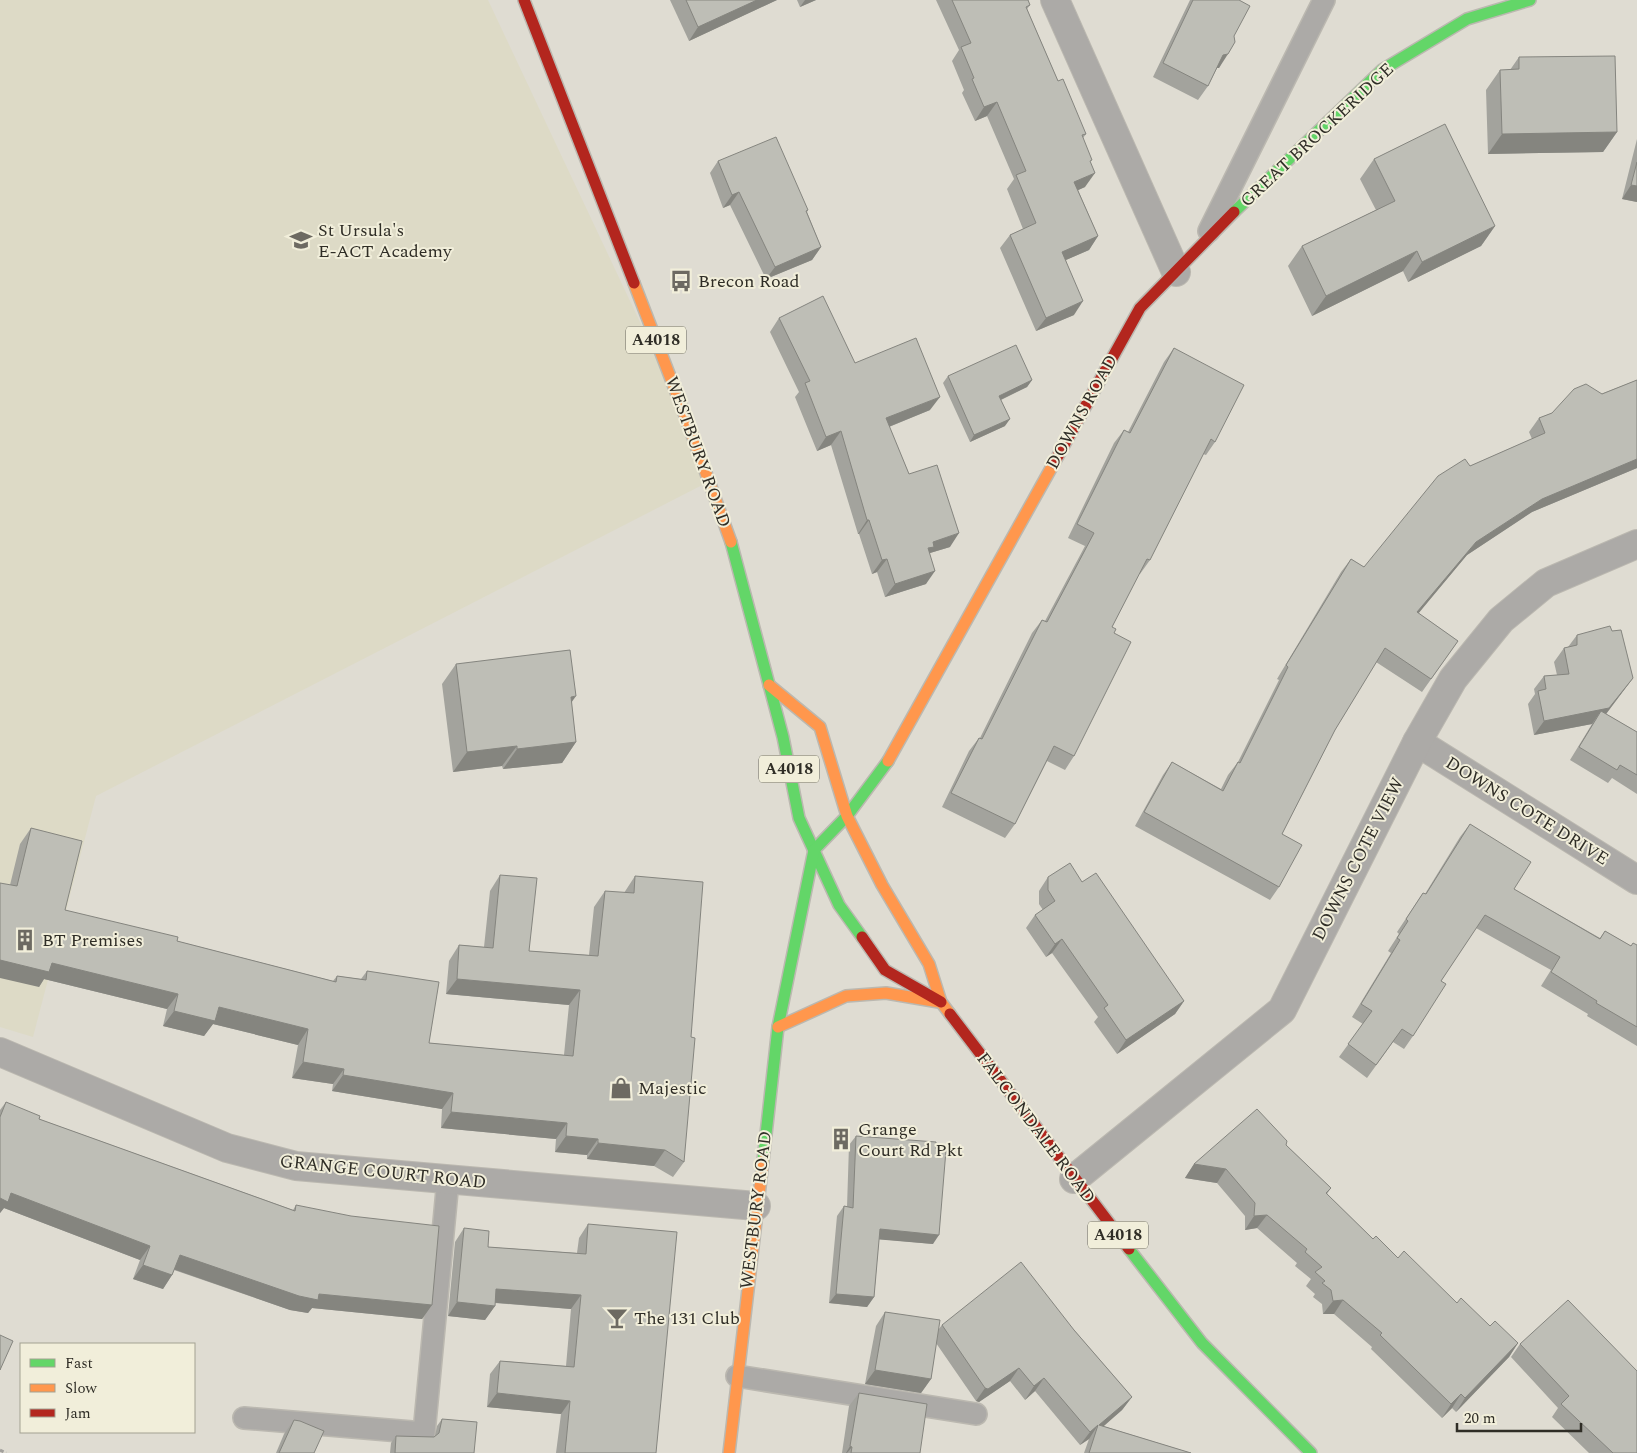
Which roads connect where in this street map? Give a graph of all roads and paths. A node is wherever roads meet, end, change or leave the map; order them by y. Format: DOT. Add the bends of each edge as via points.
graph roads {
  1 [pos="524,0"];
  2 [pos="1055,0"];
  3 [pos="1324,0"];
  4 [pos="1530,0"];
  5 [pos="1204,241"];
  6 [pos="1176,272"];
  7 [pos="1637,544"];
  8 [pos="768,685"];
  9 [pos="1416,742"];
  10 [pos="847,816"];
  11 [pos="814,850"];
  12 [pos="1637,880"];
  13 [pos="940,1002"];
  14 [pos="778,1027"];
  15 [pos="0,1052"];
  16 [pos="1074,1179"];
  17 [pos="448,1180"];
  18 [pos="756,1206"];
  19 [pos="737,1376"];
  20 [pos="976,1414"];
  21 [pos="244,1418"];
  22 [pos="0,1450"];
  23 [pos="6,1453"];
  24 [pos="729,1453"];
  25 [pos="1311,1453"];
  1 -- 8 [label="main road, WESTBURY ROAD / A4018" via="730,538"];
  2 -- 6 [label="street"];
  3 -- 5 [label="lane"];
  4 -- 5 [label="main road, GREAT BROCKERIDGE" via="1467,19 1382,70"];
  5 -- 6 [label="main road, GREAT BROCKERIDGE"];
  6 -- 10 [label="main road, DOWNS ROAD" via="1140,308 890,758"];
  7 -- 9 [label="street, DOWNS COTE VIEW" via="1546,583 1501,620 1453,679"];
  8 -- 10 [label="main road, A4018" via="820,727"];
  8 -- 11 [label="main road, WESTBURY ROAD / A4018" via="783,737 799,818"];
  9 -- 12 [label="street, DOWNS COTE DRIVE"];
  9 -- 16 [label="street, DOWNS COTE VIEW" via="1282,1010"];
  10 -- 11 [label="main road, DOWNS ROAD"];
  10 -- 13 [label="main road, A4018" via="882,885 929,964"];
  11 -- 13 [label="main road, WESTBURY ROAD / A4018" via="839,906 885,970"];
  11 -- 14 [label="main road, WESTBURY ROAD"];
  13 -- 14 [label="main road" via="886,993 846,996"];
  13 -- 16 [label="main road, FALCONDALE ROAD / A4018"];
  14 -- 18 [label="main road, WESTBURY ROAD"];
  15 -- 17 [label="street, GRANGE COURT ROAD" via="227,1148 296,1166"];
  16 -- 25 [label="main road, FALCONDALE ROAD / A4018" via="1202,1342"];
  17 -- 18 [label="street, GRANGE COURT ROAD"];
  17 -- 21 [label="lane" via="424,1434"];
  18 -- 19 [label="main road, WESTBURY ROAD"];
  19 -- 20 [label="lane"];
  19 -- 24 [label="main road, WESTBURY ROAD"];
  22 -- 23 [label="path"];
}
